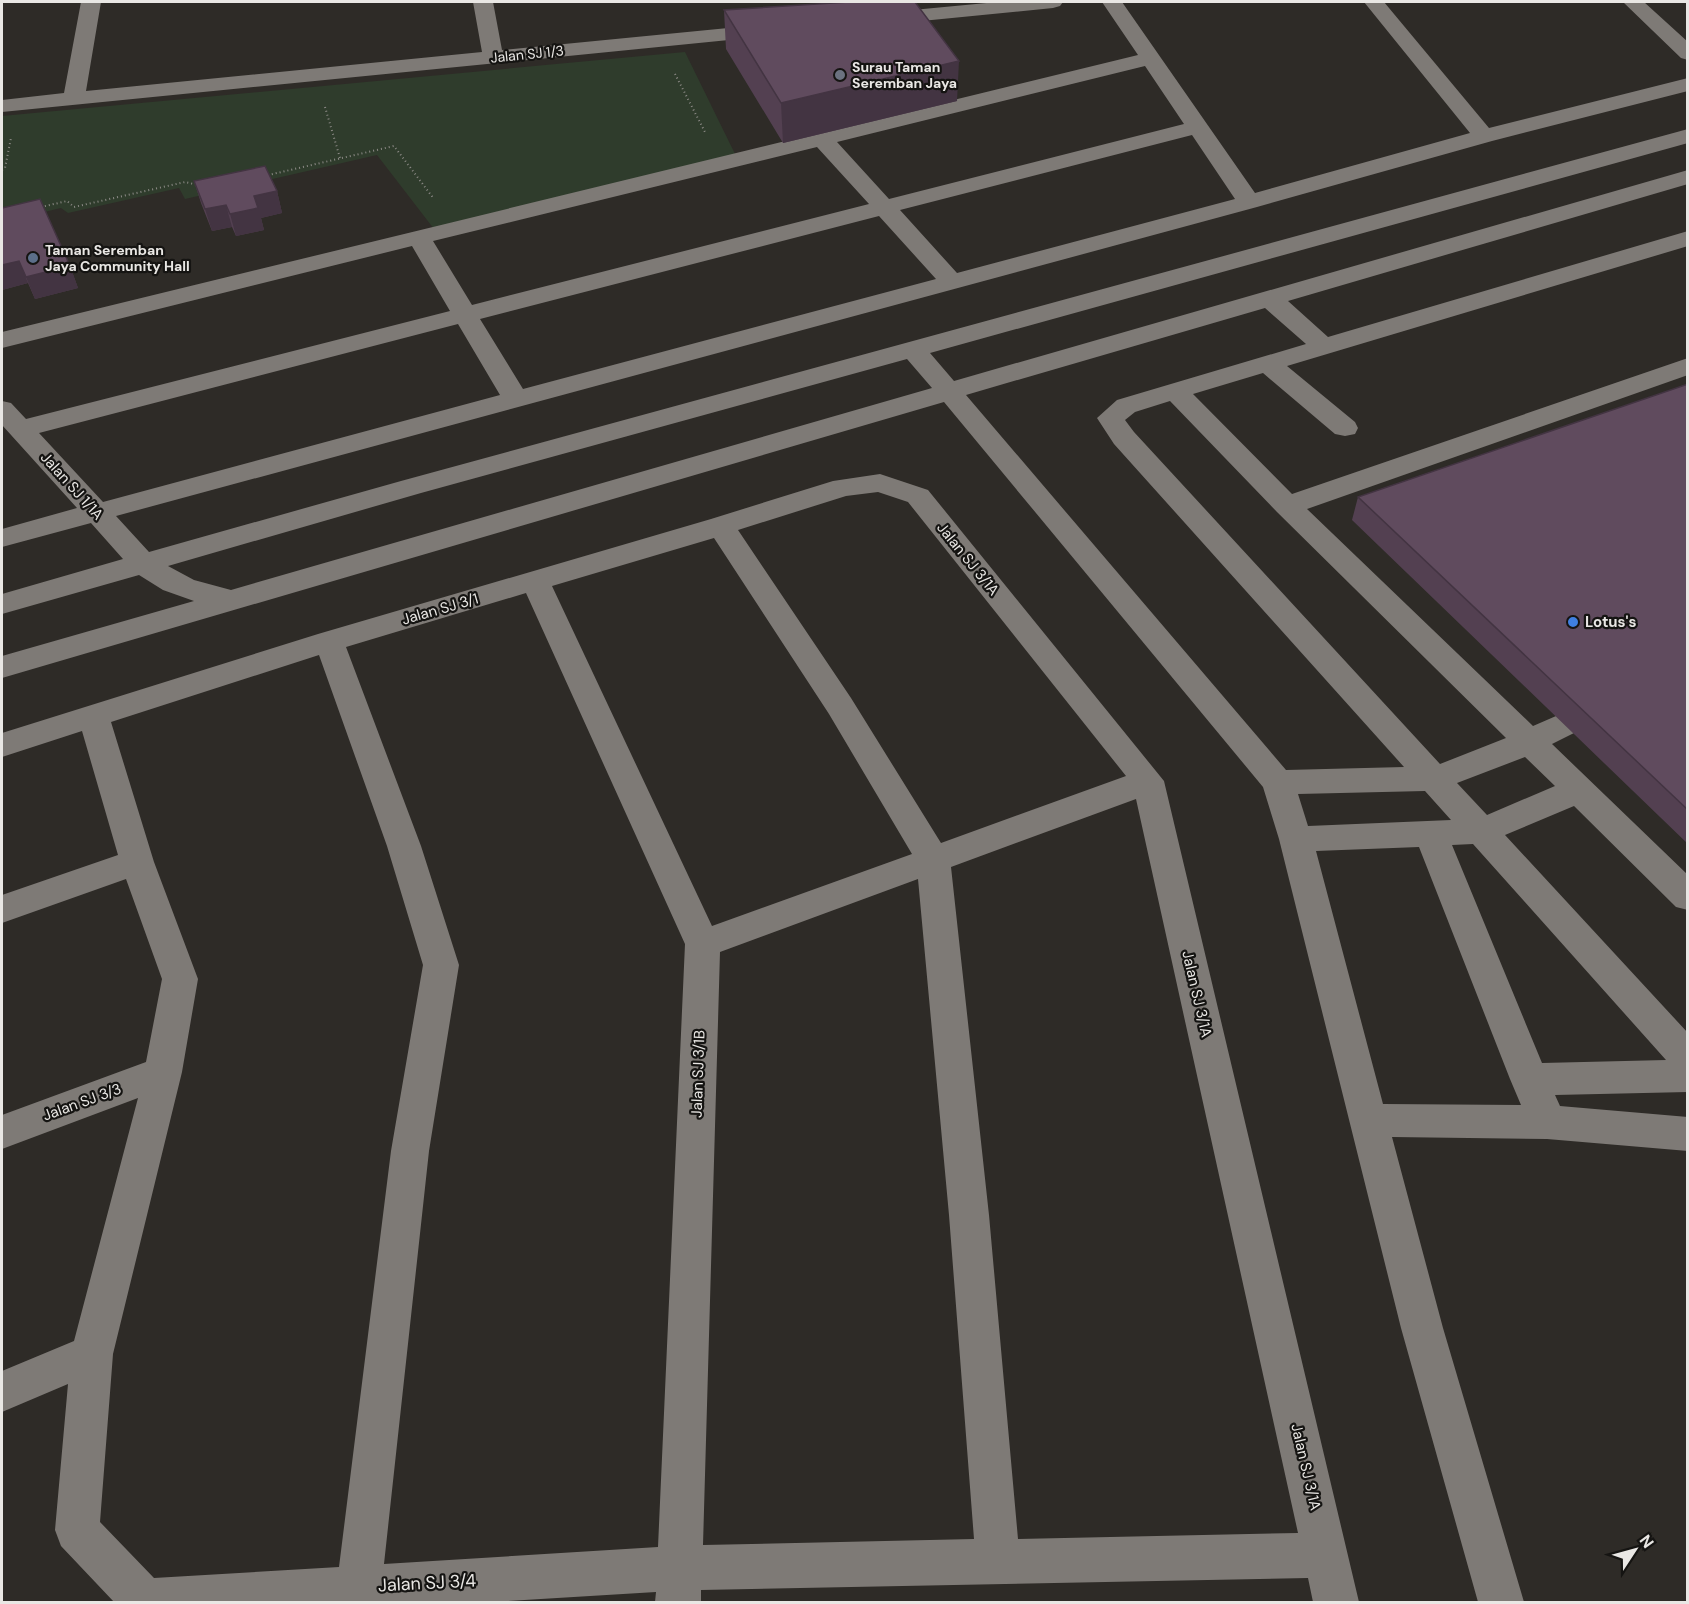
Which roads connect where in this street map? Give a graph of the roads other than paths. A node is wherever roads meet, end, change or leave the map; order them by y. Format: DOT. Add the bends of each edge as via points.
graph roads {
  1 [pos="91,2"];
  2 [pos="483,2"];
  3 [pos="1053,2"];
  4 [pos="1112,2"];
  5 [pos="1374,2"];
  6 [pos="1633,2"];
  7 [pos="863,20"];
  8 [pos="781,22"];
  9 [pos="1688,54"];
  10 [pos="493,57"];
  11 [pos="1150,58"];
  12 [pos="1688,84"];
  13 [pos="74,99"];
  14 [pos="2,106"];
  15 [pos="1197,127"];
  16 [pos="1484,136"];
  17 [pos="1688,136"];
  18 [pos="822,139"];
  19 [pos="1688,177"];
  20 [pos="1249,202"];
  21 [pos="884,207"];
  22 [pos="420,238"];
  23 [pos="1688,238"];
  24 [pos="952,282"];
  25 [pos="1269,298"];
  26 [pos="465,315"];
  27 [pos="2,340"];
  28 [pos="1324,347"];
  29 [pos="913,349"];
  30 [pos="1268,364"];
  31 [pos="1688,366"];
  32 [pos="950,391"];
  33 [pos="1176,392"];
  34 [pos="516,399"];
  35 [pos="2,409"];
  36 [pos="1345,428"];
  37 [pos="21,429"];
  38 [pos="880,483"];
  39 [pos="1287,506"];
  40 [pos="96,512"];
  41 [pos="721,526"];
  42 [pos="2,538"];
  43 [pos="143,563"];
  44 [pos="535,582"];
  45 [pos="231,600"];
  46 [pos="2,604"];
  47 [pos="329,641"];
  48 [pos="2,667"];
  49 [pos="94,718"];
  50 [pos="1563,725"];
  51 [pos="1529,742"];
  52 [pos="2,745"];
  53 [pos="1435,779"];
  54 [pos="1148,781"];
  55 [pos="1278,782"];
  56 [pos="1579,790"];
  57 [pos="1482,831"];
  58 [pos="1430,832"];
  59 [pos="1296,839"];
  60 [pos="933,859"];
  61 [pos="137,862"];
  62 [pos="1688,897"];
  63 [pos="2,909"];
  64 [pos="703,944"];
  65 [pos="1688,1059"];
  66 [pos="163,1072"];
  67 [pos="1688,1076"];
  68 [pos="1529,1079"];
  69 [pos="1370,1120"];
  70 [pos="1547,1122"];
  71 [pos="2,1132"];
  72 [pos="1688,1134"];
  73 [pos="92,1354"];
  74 [pos="2,1391"];
  75 [pos="1326,1555"];
  76 [pos="998,1562"];
  77 [pos="678,1585"];
  78 [pos="359,1587"];
  79 [pos="143,1602"];
  80 [pos="1336,1602"];
  81 [pos="1501,1602"];
  1 -- 13 [label="street"];
  2 -- 10 [label="street"];
  3 -- 7 [label="street"];
  4 -- 11 [label="street"];
  5 -- 16 [label="street"];
  6 -- 9 [label="street"];
  8 -- 10 [label="street, Jalan SJ 1/3"];
  10 -- 13 [label="street, Jalan SJ 1/3"];
  11 -- 15 [label="street"];
  11 -- 18 [label="street"];
  12 -- 16 [label="street"];
  13 -- 14 [label="street, Jalan SJ 1/3"];
  15 -- 20 [label="street"];
  15 -- 21 [label="street"];
  16 -- 20 [label="street"];
  17 -- 29 [label="street"];
  18 -- 21 [label="street"];
  18 -- 22 [label="street"];
  19 -- 25 [label="street"];
  20 -- 24 [label="street"];
  21 -- 24 [label="street"];
  21 -- 26 [label="street"];
  22 -- 26 [label="street"];
  22 -- 27 [label="street"];
  23 -- 28 [label="street"];
  24 -- 34 [label="street"];
  25 -- 28 [label="street"];
  25 -- 32 [label="street"];
  26 -- 34 [label="street"];
  26 -- 37 [label="street"];
  28 -- 30 [label="street"];
  29 -- 32 [label="street"];
  29 -- 43 [label="street"];
  30 -- 33 [label="street"];
  30 -- 36 [label="street"];
  31 -- 39 [label="street"];
  32 -- 45 [label="street"];
  32 -- 55 [label="street"];
  33 -- 39 [label="street"];
  33 -- 53 [label="street" via="1126,406 1110,418"];
  34 -- 40 [label="street"];
  35 -- 37 [label="street, Jalan SJ 1/1A"];
  37 -- 40 [label="street, Jalan SJ 1/1A"];
  38 -- 41 [label="street, Jalan SJ 3/1" via="843,487"];
  38 -- 54 [label="street, Jalan SJ 3/1A" via="918,496"];
  39 -- 51 [label="street"];
  40 -- 42 [label="street"];
  40 -- 43 [label="street, Jalan SJ 1/1A"];
  41 -- 44 [label="street, Jalan SJ 3/1"];
  41 -- 60 [label="street" via="840,706"];
  43 -- 45 [label="street, Jalan SJ 1/1A" via="162,579 197,593"];
  43 -- 46 [label="street"];
  44 -- 47 [label="street, Jalan SJ 3/1"];
  44 -- 64 [label="street, Jalan SJ 3/1B"];
  45 -- 48 [label="street"];
  47 -- 49 [label="street, Jalan SJ 3/1"];
  47 -- 78 [label="street" via="404,846 441,964 410,1151"];
  49 -- 52 [label="street, Jalan SJ 3/1"];
  49 -- 61 [label="street"];
  50 -- 51 [label="street"];
  51 -- 53 [label="street"];
  51 -- 56 [label="street"];
  53 -- 55 [label="street"];
  53 -- 57 [label="street"];
  54 -- 60 [label="street"];
  54 -- 75 [label="street, Jalan SJ 3/1A"];
  55 -- 59 [label="street"];
  56 -- 57 [label="street"];
  56 -- 62 [label="street"];
  57 -- 58 [label="street"];
  57 -- 65 [label="street"];
  58 -- 59 [label="street"];
  58 -- 68 [label="street"];
  59 -- 69 [label="street"];
  60 -- 64 [label="street"];
  60 -- 76 [label="street" via="969,1215"];
  61 -- 63 [label="street"];
  61 -- 66 [label="street" via="180,979"];
  64 -- 77 [label="street, Jalan SJ 3/1B"];
  66 -- 71 [label="street, Jalan SJ 3/3"];
  66 -- 73 [label="street"];
  67 -- 68 [label="street"];
  68 -- 70 [label="street"];
  69 -- 70 [label="street"];
  69 -- 81 [label="street" via="1422,1328"];
  70 -- 72 [label="street"];
  73 -- 74 [label="street"];
  73 -- 79 [label="street" via="77,1530"];
  75 -- 76 [label="street, Jalan SJ 3/4"];
  75 -- 80 [label="street, Jalan SJ 3/1A"];
  76 -- 77 [label="street, Jalan SJ 3/4"];
  77 -- 78 [label="street, Jalan SJ 3/4"];
  78 -- 79 [label="street, Jalan SJ 3/4"];
}
